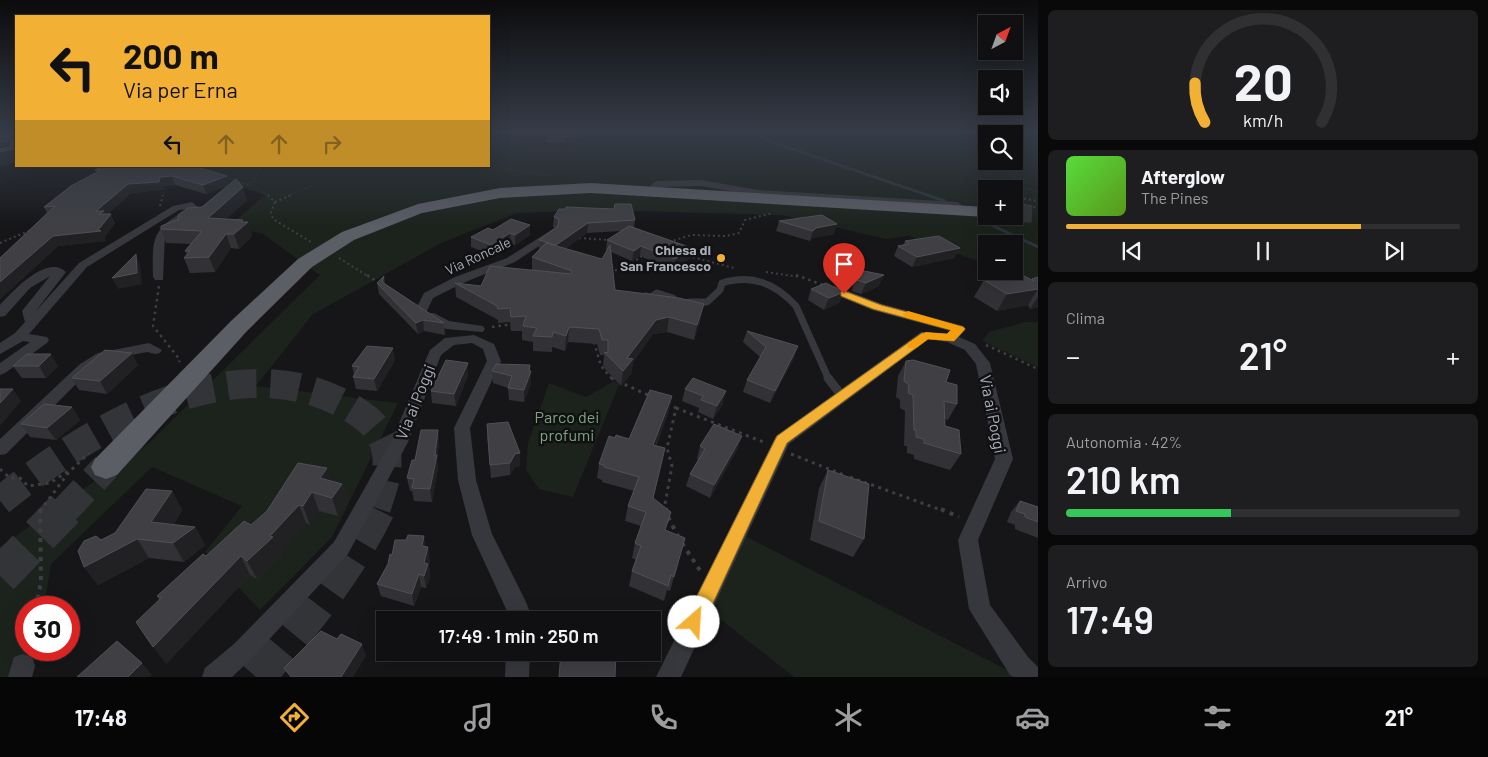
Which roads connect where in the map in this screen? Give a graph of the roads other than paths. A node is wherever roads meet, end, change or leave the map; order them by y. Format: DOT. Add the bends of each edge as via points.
graph roads {
  1 [pos="648,192"];
  2 [pos="957,205"];
  3 [pos="978,212"];
  4 [pos="552,232"];
  5 [pos="159,278"];
  6 [pos="835,290"];
  7 [pos="391,291"];
  8 [pos="642,296"];
  9 [pos="421,311"];
  10 [pos="0,314"];
  11 [pos="32,322"];
  12 [pos="468,333"];
  13 [pos="955,334"];
  14 [pos="20,336"];
  15 [pos="0,350"];
  16 [pos="155,350"];
  17 [pos="0,370"];
  18 [pos="842,396"];
  19 [pos="0,448"];
  20 [pos="106,467"];
  21 [pos="518,611"];
  22 [pos="518,661"];
  23 [pos="214,677"];
  24 [pos="517,677"];
  25 [pos="668,677"];
  26 [pos="1031,677"];
  1 -- 2 [label="street" via="656,184 701,183 758,193"];
  1 -- 3 [label="highway"];
  1 -- 20 [label="highway" via="591,188 500,193 418,209 348,236 282,282"];
  4 -- 9 [label="street, Via Roncale" via="511,260 428,296"];
  5 -- 11 [label="street" via="156,245 160,231 167,223 195,208 192,205 180,205 83,265"];
  6 -- 13 [label="street"];
  7 -- 9 [label="street"];
  8 -- 18 [label="lane" via="651,297 657,293 688,302 707,302 722,284 733,279 758,279 775,286 802,315 824,372"];
  9 -- 12 [label="street"];
  10 -- 11 [label="street" via="30,280 48,271 60,272 28,311"];
  11 -- 14 [label="street"];
  12 -- 21 [label="street" via="489,347 494,361 462,428 467,480 482,535"];
  12 -- 23 [label="street, Via ai Poggi" via="435,353 399,442 342,548"];
  13 -- 18 [label="street, Via ai Poggi" via="926,335"];
  13 -- 26 [label="street, Via ai Poggi" via="983,363 1004,459 968,540 980,609"];
  14 -- 15 [label="street"];
  14 -- 17 [label="street" via="42,340"];
  16 -- 19 [label="street" via="149,347 102,356 85,367"];
  18 -- 25 [label="street, Via ai Poggi" via="782,440"];
  22 -- 24 [label="street"];
}
